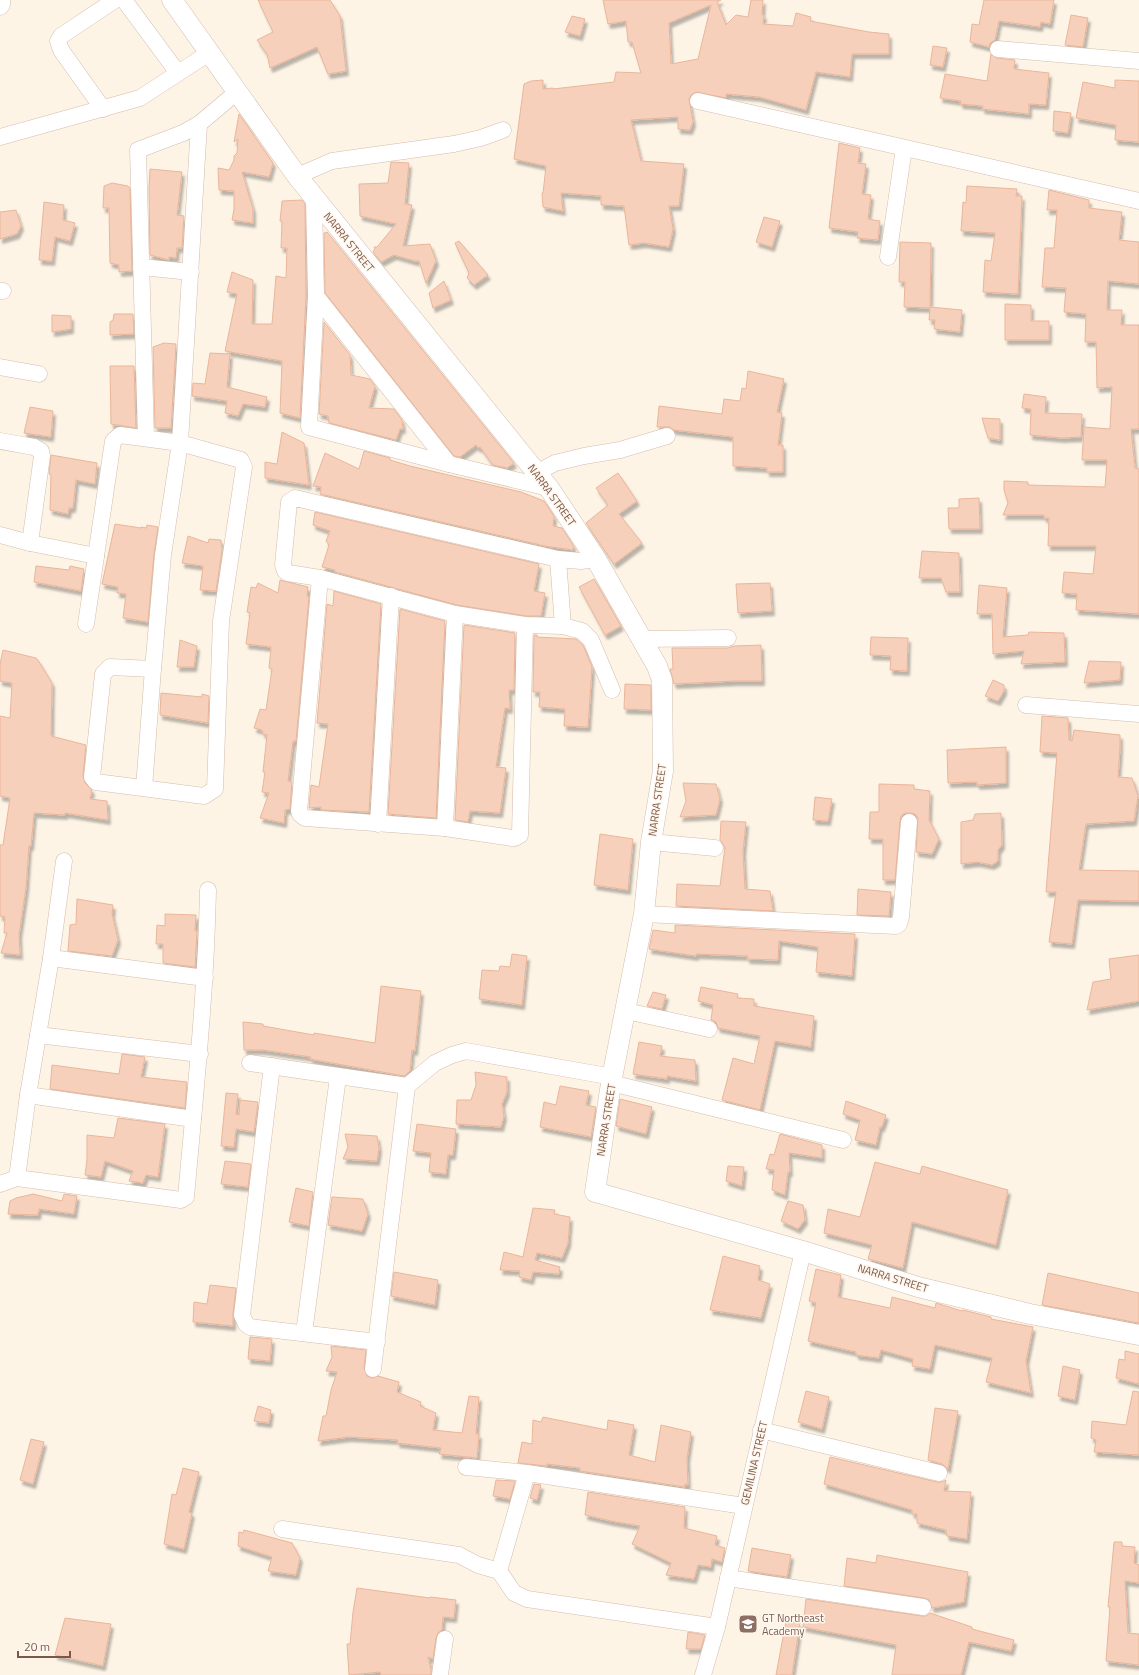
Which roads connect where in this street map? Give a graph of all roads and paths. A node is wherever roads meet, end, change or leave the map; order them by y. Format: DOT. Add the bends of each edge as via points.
graph roads {
  1 [pos="2,0"];
  2 [pos="115,0"];
  3 [pos="124,0"];
  4 [pos="172,0"];
  5 [pos="0,7"];
  6 [pos="998,49"];
  7 [pos="209,53"];
  8 [pos="1139,61"];
  9 [pos="178,73"];
  10 [pos="236,92"];
  11 [pos="698,101"];
  12 [pos="103,109"];
  13 [pos="199,124"];
  14 [pos="503,130"];
  15 [pos="0,137"];
  16 [pos="904,148"];
  17 [pos="296,176"];
  18 [pos="314,199"];
  19 [pos="1139,201"];
  20 [pos="888,257"];
  21 [pos="141,267"];
  22 [pos="191,272"];
  23 [pos="316,296"];
  24 [pos="0,367"];
  25 [pos="39,374"];
  26 [pos="667,436"];
  27 [pos="146,438"];
  28 [pos="0,441"];
  29 [pos="180,443"];
  30 [pos="448,464"];
  31 [pos="542,481"];
  32 [pos="0,535"];
  33 [pos="30,543"];
  34 [pos="96,556"];
  35 [pos="558,559"];
  36 [pos="596,559"];
  37 [pos="320,578"];
  38 [pos="391,596"];
  39 [pos="455,614"];
  40 [pos="86,624"];
  41 [pos="524,625"];
  42 [pos="563,626"];
  43 [pos="728,638"];
  44 [pos="642,639"];
  45 [pos="153,669"];
  46 [pos="612,690"];
  47 [pos="1026,705"];
  48 [pos="1139,714"];
  49 [pos="144,788"];
  50 [pos="909,822"];
  51 [pos="378,824"];
  52 [pos="445,828"];
  53 [pos="651,842"];
  54 [pos="715,848"];
  55 [pos="64,861"];
  56 [pos="208,890"];
  57 [pos="644,914"];
  58 [pos="51,958"];
  59 [pos="205,978"];
  60 [pos="626,1011"];
  61 [pos="709,1029"];
  62 [pos="38,1035"];
  63 [pos="200,1054"];
  64 [pos="250,1063"];
  65 [pos="272,1066"];
  66 [pos="338,1077"];
  67 [pos="612,1080"];
  68 [pos="407,1086"];
  69 [pos="28,1095"];
  70 [pos="193,1119"];
  71 [pos="843,1140"];
  72 [pos="17,1178"];
  73 [pos="0,1184"];
  74 [pos="803,1250"];
  75 [pos="304,1332"];
  76 [pos="1139,1335"];
  77 [pos="377,1342"];
  78 [pos="373,1369"];
  79 [pos="761,1430"];
  80 [pos="466,1467"];
  81 [pos="527,1473"];
  82 [pos="939,1473"];
  83 [pos="744,1506"];
  84 [pos="282,1529"];
  85 [pos="499,1571"];
  86 [pos="728,1578"];
  87 [pos="923,1607"];
  88 [pos="717,1627"];
  89 [pos="445,1639"];
  90 [pos="440,1675"];
  91 [pos="704,1675"];
  1 -- 5 [label="street"];
  2 -- 12 [label="street" via="61,36 58,41 61,50"];
  3 -- 9 [label="street"];
  4 -- 7 [label="street, NARRA STREET"];
  6 -- 8 [label="street"];
  7 -- 9 [label="street"];
  7 -- 10 [label="street, NARRA STREET"];
  9 -- 12 [label="street" via="140,98"];
  10 -- 13 [label="street"];
  10 -- 17 [label="street, NARRA STREET"];
  11 -- 16 [label="street"];
  12 -- 15 [label="street"];
  13 -- 21 [label="street" via="183,133 138,150"];
  13 -- 22 [label="street"];
  14 -- 17 [label="street" via="454,144 332,161"];
  16 -- 19 [label="street"];
  16 -- 20 [label="street"];
  17 -- 18 [label="street, NARRA STREET"];
  18 -- 23 [label="street"];
  18 -- 31 [label="street, NARRA STREET"];
  21 -- 22 [label="street"];
  21 -- 27 [label="street"];
  22 -- 29 [label="street"];
  23 -- 30 [label="street"];
  23 -- 30 [label="street" via="309,427"];
  24 -- 25 [label="street"];
  26 -- 31 [label="street" via="620,450 555,463"];
  27 -- 29 [label="street"];
  27 -- 34 [label="street" via="120,435 113,440"];
  28 -- 33 [label="street" via="34,447 42,456"];
  29 -- 45 [label="street" via="163,555"];
  29 -- 49 [label="street" via="238,458 244,467 221,621 215,789 204,796"];
  30 -- 31 [label="street"];
  31 -- 36 [label="street, NARRA STREET"];
  32 -- 33 [label="street"];
  33 -- 34 [label="street"];
  34 -- 40 [label="street"];
  35 -- 36 [label="street"];
  35 -- 37 [label="street" via="308,500 292,499 289,502 284,568 288,573"];
  35 -- 42 [label="street"];
  36 -- 44 [label="street, NARRA STREET"];
  37 -- 38 [label="street"];
  37 -- 51 [label="street" via="299,811 305,818"];
  38 -- 39 [label="street"];
  38 -- 51 [label="street"];
  39 -- 41 [label="street"];
  39 -- 52 [label="street"];
  41 -- 42 [label="street"];
  41 -- 52 [label="street" via="520,835 512,838"];
  42 -- 46 [label="street" via="582,631 591,640"];
  43 -- 44 [label="street"];
  44 -- 53 [label="street, NARRA STREET" via="662,680 663,771"];
  45 -- 49 [label="street"];
  45 -- 49 [label="street" via="110,667 103,674 92,777 96,782"];
  47 -- 48 [label="street"];
  50 -- 57 [label="street" via="901,917 896,926"];
  51 -- 52 [label="street"];
  53 -- 54 [label="street"];
  53 -- 57 [label="street, NARRA STREET"];
  55 -- 58 [label="street"];
  56 -- 59 [label="street"];
  57 -- 60 [label="street, NARRA STREET"];
  58 -- 59 [label="street"];
  58 -- 62 [label="street"];
  59 -- 63 [label="street"];
  60 -- 61 [label="street"];
  60 -- 67 [label="street, NARRA STREET"];
  62 -- 63 [label="street"];
  62 -- 69 [label="street"];
  63 -- 70 [label="street"];
  64 -- 65 [label="street"];
  65 -- 66 [label="street"];
  65 -- 75 [label="street" via="242,1315 250,1327"];
  66 -- 68 [label="street"];
  66 -- 75 [label="street"];
  67 -- 68 [label="street" via="466,1051 435,1063"];
  67 -- 71 [label="street"];
  67 -- 74 [label="street, NARRA STREET" via="595,1192"];
  68 -- 77 [label="street"];
  69 -- 70 [label="street"];
  69 -- 72 [label="street"];
  70 -- 72 [label="street" via="186,1197 183,1200"];
  72 -- 73 [label="street"];
  74 -- 76 [label="street, NARRA STREET" via="926,1288 1030,1314"];
  74 -- 79 [label="street, GEMILINA STREET"];
  75 -- 77 [label="street"];
  77 -- 78 [label="street"];
  79 -- 82 [label="street"];
  79 -- 83 [label="street, GEMILINA STREET"];
  80 -- 81 [label="street"];
  81 -- 83 [label="street"];
  81 -- 85 [label="street"];
  83 -- 86 [label="street, GEMILINA STREET"];
  84 -- 85 [label="street" via="459,1555 478,1565"];
  85 -- 88 [label="street" via="514,1593 527,1599"];
  86 -- 87 [label="street"];
  86 -- 88 [label="street, GEMILINA STREET"];
  88 -- 91 [label="street, GEMILINA STREET"];
  89 -- 90 [label="street"];
}
